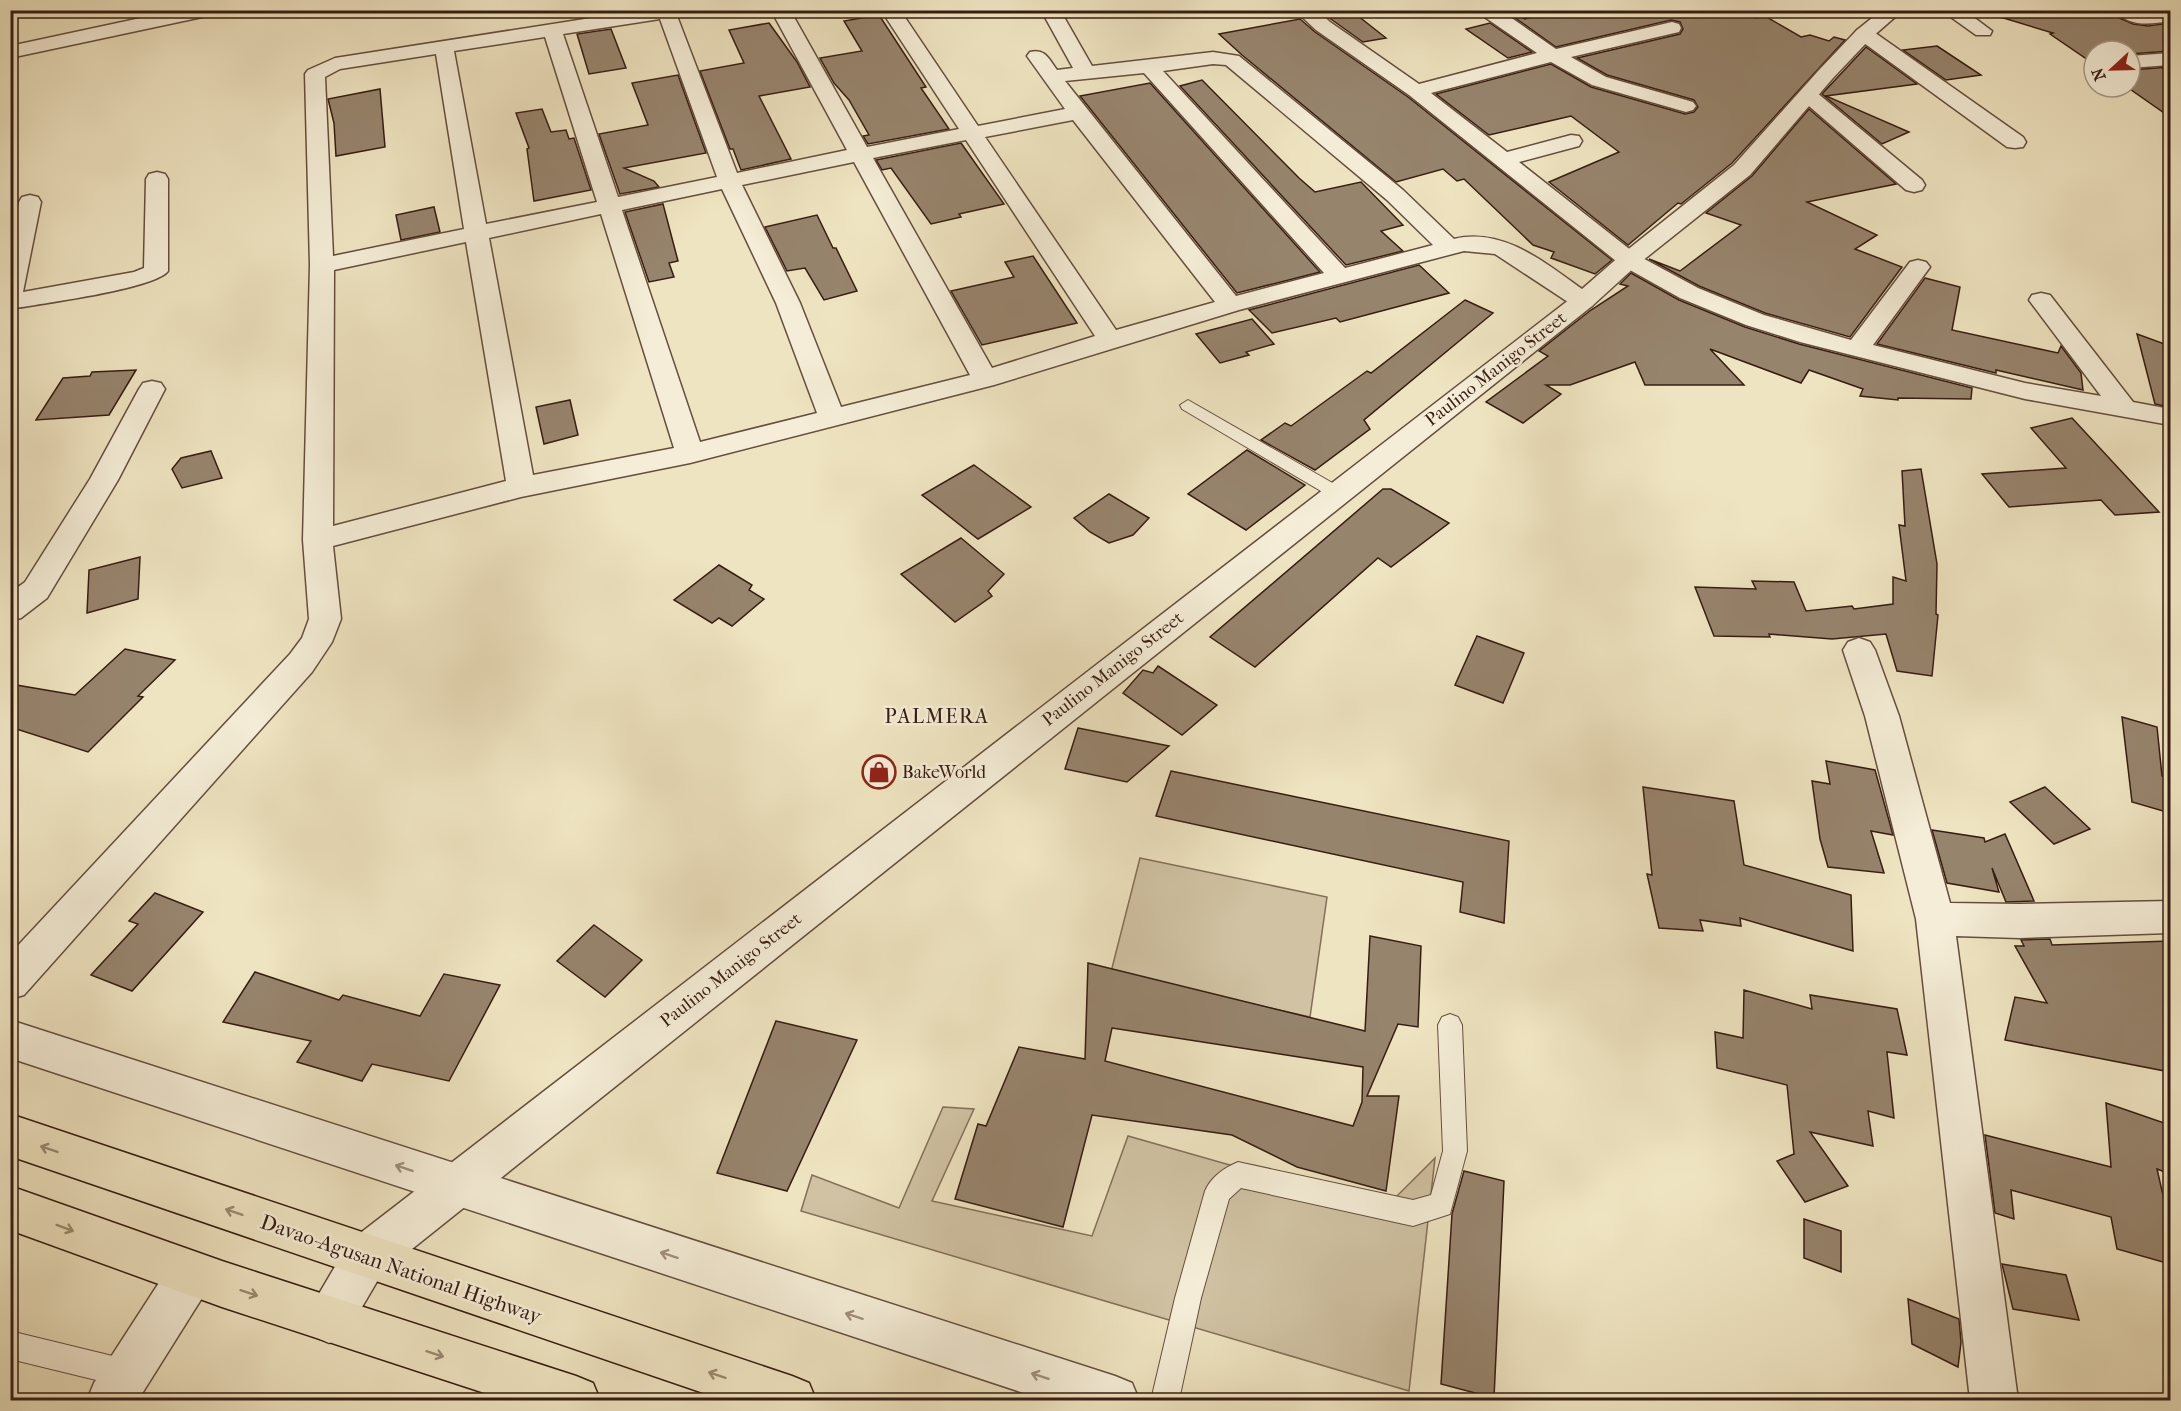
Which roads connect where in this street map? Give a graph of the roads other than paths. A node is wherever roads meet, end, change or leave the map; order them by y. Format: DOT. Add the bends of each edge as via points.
graph roads {
  1 [pos="207,10"];
  2 [pos="780,10"];
  3 [pos="890,10"];
  4 [pos="1050,10"];
  5 [pos="1265,10"];
  6 [pos="1894,10"];
  7 [pos="1950,10"];
  8 [pos="2124,10"];
  9 [pos="1307,11"];
  10 [pos="674,12"];
  11 [pos="1493,14"];
  12 [pos="130,18"];
  13 [pos="2162,19"];
  14 [pos="1672,28"];
  15 [pos="553,31"];
  16 [pos="1983,31"];
  17 [pos="1864,34"];
  18 [pos="2170,34"];
  19 [pos="444,47"];
  20 [pos="10,52"];
  21 [pos="1553,55"];
  22 [pos="1037,56"];
  23 [pos="2170,59"];
  24 [pos="2142,61"];
  25 [pos="1149,67"];
  26 [pos="1085,72"];
  27 [pos="1052,76"];
  28 [pos="1416,91"];
  29 [pos="1809,96"];
  30 [pos="1686,106"];
  31 [pos="1078,113"];
  32 [pos="973,134"];
  33 [pos="1571,141"];
  34 [pos="2015,142"];
  35 [pos="861,154"];
  36 [pos="1503,160"];
  37 [pos="157,179"];
  38 [pos="729,181"];
  39 [pos="1914,185"];
  40 [pos="30,202"];
  41 [pos="608,206"];
  42 [pos="476,232"];
  43 [pos="1450,248"];
  44 [pos="1629,260"];
  45 [pos="322,265"];
  46 [pos="1917,267"];
  47 [pos="1340,277"];
  48 [pos="10,295"];
  49 [pos="2041,300"];
  50 [pos="1583,301"];
  51 [pos="10,302"];
  52 [pos="1230,305"];
  53 [pos="1110,340"];
  54 [pos="1857,349"];
  55 [pos="985,380"];
  56 [pos="152,389"];
  57 [pos="1188,405"];
  58 [pos="2125,410"];
  59 [pos="832,417"];
  60 [pos="2170,417"];
  61 [pos="690,453"];
  62 [pos="521,487"];
  63 [pos="1337,493"];
  64 [pos="318,540"];
  65 [pos="10,610"];
  66 [pos="1858,650"];
  67 [pos="2170,917"];
  68 [pos="1935,919"];
  69 [pos="10,982"];
  70 [pos="1450,1025"];
  71 [pos="10,1039"];
  72 [pos="10,1135"];
  73 [pos="458,1185"];
  74 [pos="10,1208"];
  75 [pos="366,1257"];
  76 [pos="191,1274"];
  77 [pos="329,1320"];
  78 [pos="10,1345"];
  79 [pos="120,1387"];
  80 [pos="576,1401"];
  81 [pos="792,1401"];
  82 [pos="1115,1401"];
  83 [pos="1165,1401"];
  84 [pos="1994,1401"];
  1 -- 12 [label="street"];
  2 -- 35 [label="street"];
  3 -- 32 [label="street"];
  4 -- 26 [label="street"];
  5 -- 9 [label="street"];
  6 -- 17 [label="street, Paulino Manigo Street"];
  7 -- 16 [label="street"];
  8 -- 13 [label="street" via="2140,19"];
  9 -- 28 [label="street"];
  10 -- 15 [label="street"];
  10 -- 38 [label="street"];
  11 -- 21 [label="street"];
  12 -- 20 [label="street"];
  13 -- 18 [label="street"];
  14 -- 21 [label="street"];
  15 -- 19 [label="street"];
  15 -- 41 [label="street"];
  17 -- 29 [label="street, Paulino Manigo Street"];
  17 -- 34 [label="street"];
  19 -- 42 [label="street"];
  19 -- 45 [label="street" via="335,64 315,74"];
  21 -- 28 [label="street"];
  21 -- 30 [label="street" via="1599,81"];
  22 -- 27 [label="street"];
  23 -- 24 [label="street"];
  25 -- 26 [label="street"];
  25 -- 43 [label="street" via="1213,58 1232,60 1395,195"];
  25 -- 47 [label="street"];
  26 -- 27 [label="street"];
  27 -- 31 [label="street"];
  28 -- 36 [label="street"];
  29 -- 39 [label="street"];
  29 -- 44 [label="street, Paulino Manigo Street" via="1742,170"];
  31 -- 32 [label="street"];
  31 -- 52 [label="street"];
  32 -- 35 [label="street"];
  32 -- 53 [label="street"];
  33 -- 36 [label="street"];
  35 -- 38 [label="street"];
  35 -- 55 [label="street"];
  36 -- 44 [label="street"];
  37 -- 51 [label="street" via="156,271 141,278"];
  38 -- 41 [label="street"];
  38 -- 59 [label="street" via="788,303"];
  40 -- 48 [label="street"];
  41 -- 42 [label="street"];
  41 -- 61 [label="street"];
  42 -- 45 [label="street"];
  42 -- 62 [label="street"];
  43 -- 47 [label="street"];
  43 -- 50 [label="street" via="1476,244 1500,247"];
  44 -- 50 [label="street, Paulino Manigo Street"];
  44 -- 54 [label="street" via="1689,293 1755,320"];
  45 -- 64 [label="street"];
  46 -- 54 [label="street"];
  47 -- 52 [label="street"];
  49 -- 58 [label="street"];
  50 -- 63 [label="street, Paulino Manigo Street"];
  52 -- 53 [label="street"];
  53 -- 55 [label="street"];
  54 -- 58 [label="street" via="2025,391"];
  55 -- 59 [label="street"];
  56 -- 65 [label="street" via="104,480 36,590"];
  57 -- 63 [label="lane"];
  58 -- 60 [label="street"];
  59 -- 61 [label="street"];
  61 -- 62 [label="street"];
  62 -- 64 [label="street"];
  63 -- 73 [label="street, Paulino Manigo Street"];
  64 -- 69 [label="street" via="325,619 316,642"];
  66 -- 68 [label="street" via="1882,716"];
  67 -- 68 [label="street"];
  68 -- 84 [label="street"];
  70 -- 83 [label="lane" via="1455,1151 1441,1205 1413,1213 1238,1175 1218,1191"];
  73 -- 71 [label="street, one-way"];
  75 -- 72 [label="highway, Davao-Agusan National Highway, one-way"];
  73 -- 75 [label="street, Paulino Manigo Street"];
  82 -- 73 [label="street, one-way"];
  74 -- 76 [label="highway, one-way"];
  75 -- 77 [label="street, Paulino Manigo Street"];
  81 -- 75 [label="highway, Davao-Agusan National Highway, one-way"];
  76 -- 77 [label="highway, one-way"];
  76 -- 79 [label="street"];
  77 -- 80 [label="highway, one-way"];
  78 -- 79 [label="lane"];
}
